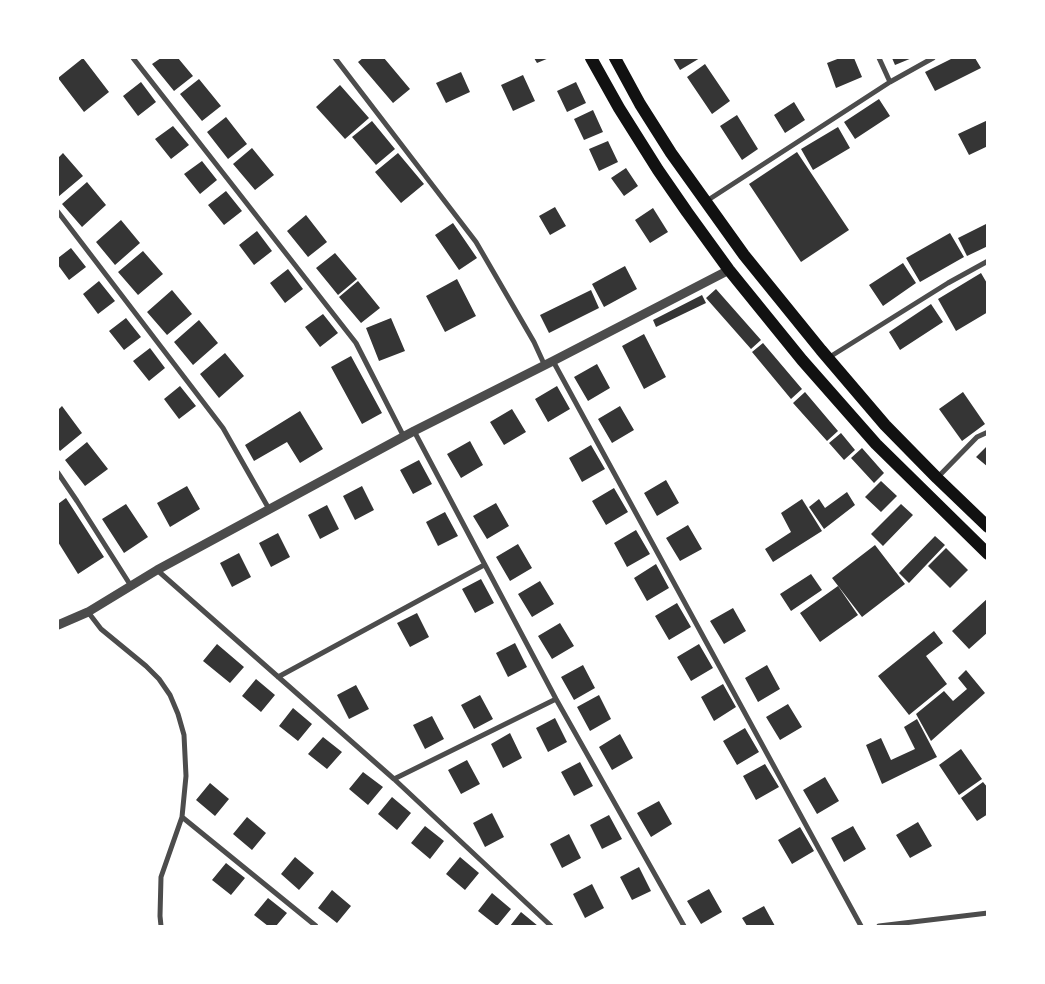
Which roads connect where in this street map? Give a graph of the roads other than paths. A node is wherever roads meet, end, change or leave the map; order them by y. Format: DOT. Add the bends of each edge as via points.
graph roads {
  1 [pos="133,58"];
  2 [pos="335,58"];
  3 [pos="592,58"];
  4 [pos="614,58"];
  5 [pos="879,58"];
  6 [pos="933,58"];
  7 [pos="890,82"];
  8 [pos="705,202"];
  9 [pos="58,212"];
  10 [pos="988,262"];
  11 [pos="729,270"];
  12 [pos="828,358"];
  13 [pos="549,364"];
  14 [pos="414,431"];
  15 [pos="988,432"];
  16 [pos="404,437"];
  17 [pos="58,473"];
  18 [pos="937,478"];
  19 [pos="269,509"];
  20 [pos="988,527"];
  21 [pos="988,554"];
  22 [pos="484,565"];
  23 [pos="157,570"];
  24 [pos="131,586"];
  25 [pos="88,612"];
  26 [pos="58,625"];
  27 [pos="278,677"];
  28 [pos="556,699"];
  29 [pos="394,779"];
  30 [pos="182,817"];
  31 [pos="988,913"];
  32 [pos="161,926"];
  33 [pos="316,926"];
  34 [pos="551,926"];
  35 [pos="684,926"];
  36 [pos="861,926"];
  37 [pos="879,926"];
  1 -- 16 [label="street" via="356,343"];
  2 -- 13 [label="street" via="476,242"];
  3 -- 11 [label="main road" via="653,163"];
  4 -- 8 [label="main road" via="645,112"];
  5 -- 7 [label="street"];
  6 -- 7 [label="street"];
  7 -- 8 [label="street"];
  8 -- 12 [label="main road"];
  9 -- 19 [label="street" via="223,428"];
  10 -- 12 [label="street" via="948,283"];
  11 -- 13 [label="street"];
  11 -- 21 [label="main road" via="876,444"];
  12 -- 18 [label="main road" via="885,425"];
  13 -- 14 [label="street"];
  13 -- 36 [label="street"];
  14 -- 16 [label="street"];
  14 -- 22 [label="street"];
  15 -- 18 [label="street" via="977,437"];
  16 -- 19 [label="street"];
  17 -- 24 [label="street"];
  18 -- 20 [label="main road"];
  19 -- 23 [label="street"];
  22 -- 27 [label="street"];
  22 -- 28 [label="street"];
  23 -- 24 [label="street"];
  23 -- 27 [label="street"];
  24 -- 25 [label="street"];
  25 -- 26 [label="street"];
  25 -- 30 [label="street" via="101,629 146,666 173,701 184,735 186,755"];
  27 -- 29 [label="street"];
  28 -- 29 [label="street"];
  28 -- 35 [label="street"];
  29 -- 34 [label="street"];
  30 -- 32 [label="street" via="161,877"];
  30 -- 33 [label="street"];
  31 -- 37 [label="street"];
}
